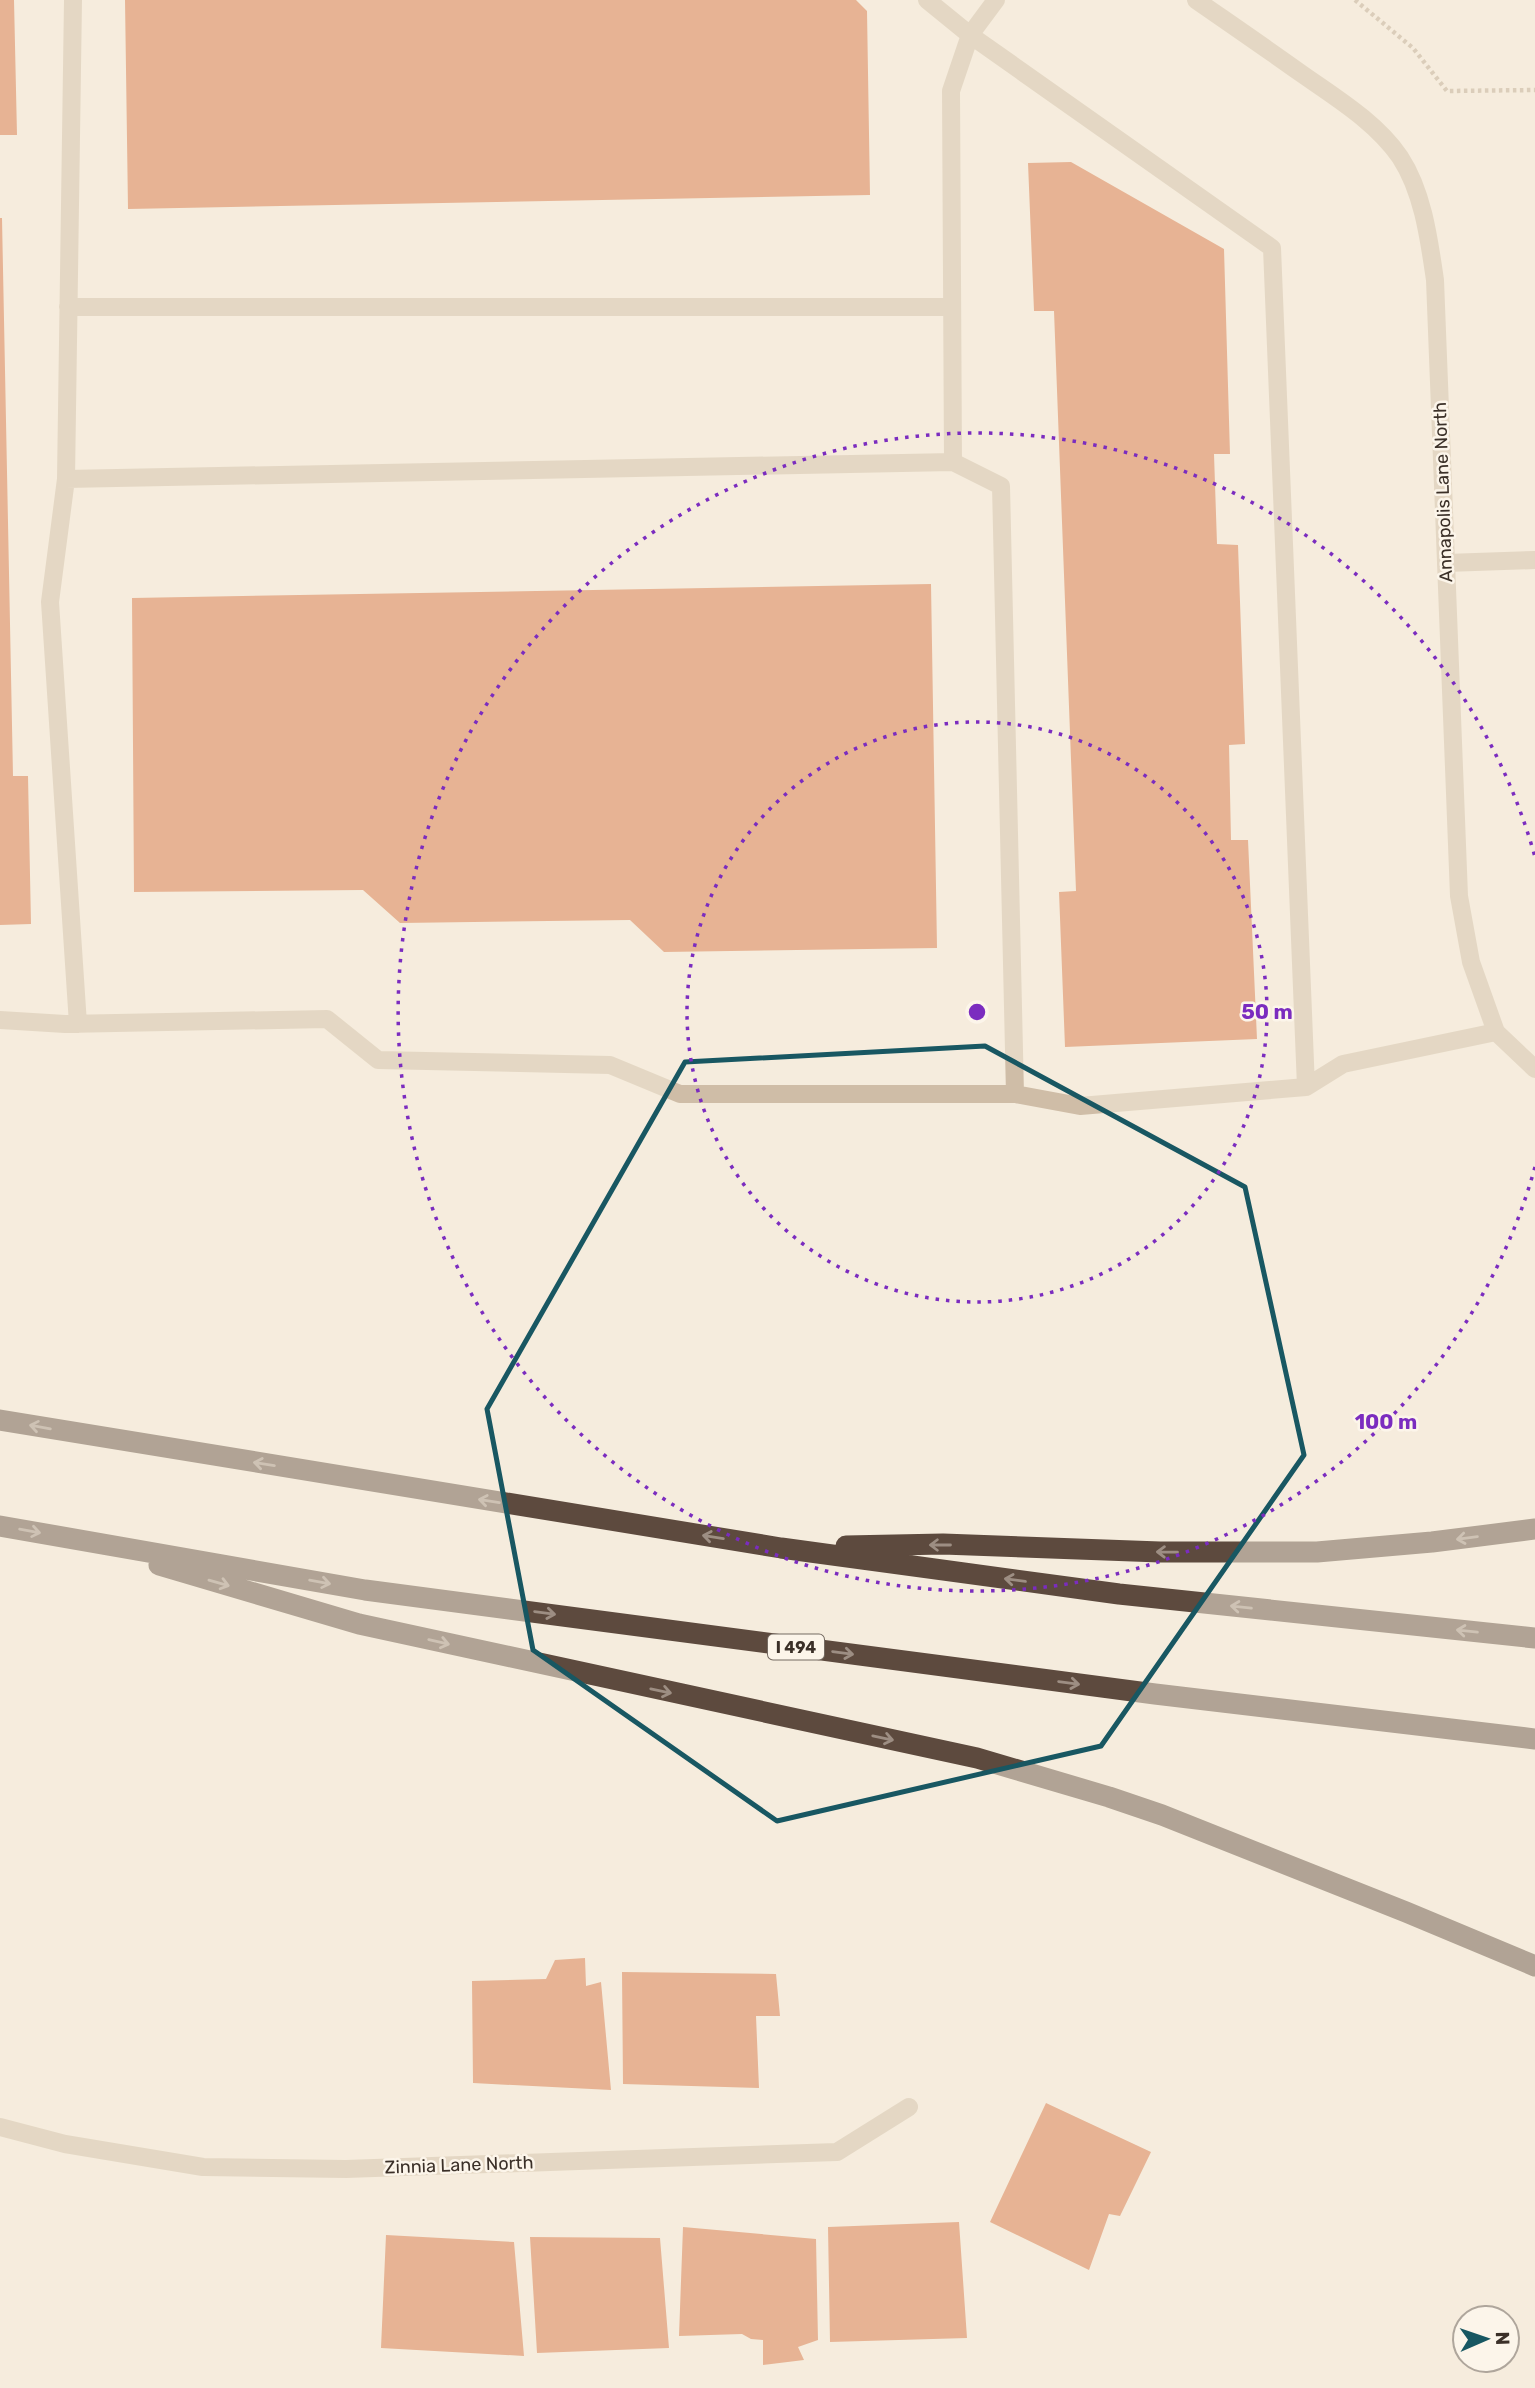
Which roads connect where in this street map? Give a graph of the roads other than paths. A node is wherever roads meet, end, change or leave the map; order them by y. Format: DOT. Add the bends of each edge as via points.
graph roads {
  1 [pos="73,0"];
  2 [pos="927,0"];
  3 [pos="996,0"];
  4 [pos="1196,0"];
  5 [pos="970,35"];
  6 [pos="68,307"];
  7 [pos="952,307"];
  8 [pos="953,462"];
  9 [pos="66,478"];
  10 [pos="1535,560"];
  11 [pos="1446,563"];
  12 [pos="0,1020"];
  13 [pos="78,1024"];
  14 [pos="1496,1032"];
  15 [pos="1535,1069"];
  16 [pos="1306,1087"];
  17 [pos="1015,1094"];
  18 [pos="0,1420"];
  19 [pos="0,1526"];
  20 [pos="1535,1529"];
  21 [pos="59,1536"];
  22 [pos="780,1548"];
  23 [pos="1535,1637"];
  24 [pos="1535,1738"];
  25 [pos="1535,1966"];
  26 [pos="909,2107"];
  27 [pos="0,2127"];
  1 -- 6 [label="street"];
  2 -- 5 [label="street"];
  3 -- 5 [label="street"];
  4 -- 11 [label="street, Annapolis Lane North" via="1333,95 1374,127 1400,157 1428,231 1435,280"];
  5 -- 7 [label="street" via="951,91"];
  5 -- 16 [label="street" via="1272,248"];
  6 -- 7 [label="street"];
  6 -- 9 [label="street"];
  7 -- 8 [label="street"];
  8 -- 9 [label="street"];
  8 -- 17 [label="street" via="1000,486"];
  9 -- 13 [label="street" via="51,602"];
  10 -- 11 [label="street"];
  11 -- 14 [label="street, Annapolis Lane North" via="1459,896 1471,962"];
  12 -- 13 [label="street"];
  13 -- 17 [label="street" via="327,1018 378,1060 610,1065 680,1094"];
  14 -- 15 [label="street, Annapolis Lane North"];
  14 -- 16 [label="street" via="1343,1064"];
  16 -- 17 [label="street" via="1080,1107"];
  22 -- 18 [label="highway, one-way"];
  19 -- 21 [label="highway, I 494, one-way"];
  20 -- 22 [label="highway, one-way" via="1304,1553 943,1544"];
  21 -- 24 [label="highway, I 494, one-way" via="365,1590 1168,1696"];
  21 -- 25 [label="highway, one-way" via="359,1624 964,1756 1059,1782 1162,1815"];
  23 -- 22 [label="highway, one-way" via="1119,1594"];
  26 -- 27 [label="street, Zinnia Lane North" via="837,2152 345,2169 203,2167 65,2144"];
}
